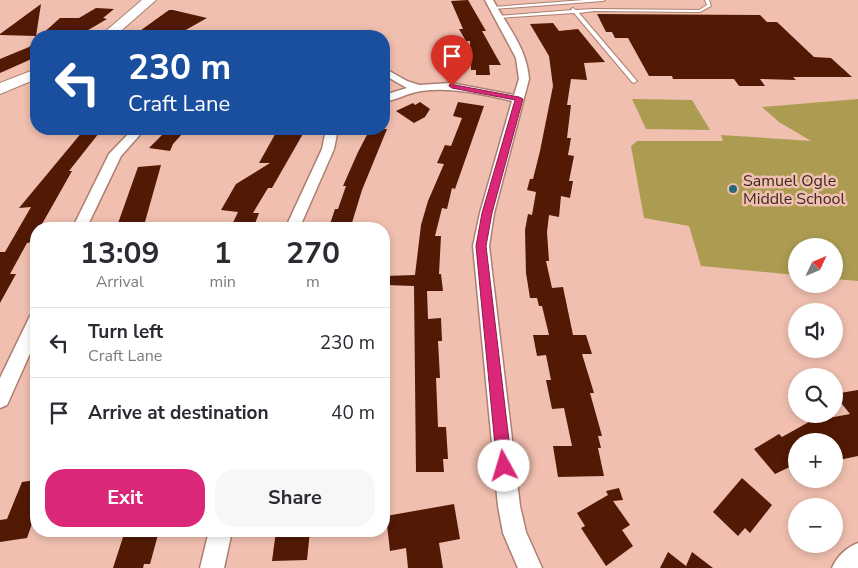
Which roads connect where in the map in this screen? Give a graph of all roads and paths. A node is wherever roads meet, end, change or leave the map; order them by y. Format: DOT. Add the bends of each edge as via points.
graph roads {
  1 [pos="150,0"];
  2 [pos="603,0"];
  3 [pos="707,0"];
  4 [pos="568,1"];
  5 [pos="493,8"];
  6 [pos="574,11"];
  7 [pos="115,30"];
  8 [pos="390,75"];
  9 [pos="30,76"];
  10 [pos="634,82"];
  11 [pos="416,88"];
  12 [pos="0,89"];
  13 [pos="390,97"];
  14 [pos="519,99"];
  15 [pos="133,135"];
  16 [pos="331,135"];
  17 [pos="82,222"];
  18 [pos="295,222"];
  19 [pos="30,334"];
  20 [pos="0,399"];
  21 [pos="220,537"];
  22 [pos="858,555"];
  23 [pos="212,568"];
  24 [pos="530,568"];
  25 [pos="844,568"];
  1 -- 7 [label="street"];
  2 -- 4 [label="lane"];
  3 -- 6 [label="lane" via="709,6 700,11"];
  4 -- 5 [label="lane"];
  4 -- 6 [label="lane"];
  5 -- 6 [label="lane"];
  5 -- 14 [label="street" via="523,60 524,78"];
  6 -- 10 [label="lane"];
  8 -- 11 [label="street"];
  9 -- 12 [label="street"];
  11 -- 13 [label="street"];
  11 -- 14 [label="street" via="452,86"];
  14 -- 24 [label="street" via="481,246 509,506 515,533"];
  15 -- 17 [label="street" via="115,154"];
  16 -- 18 [label="street" via="328,150"];
  19 -- 20 [label="street"];
  21 -- 23 [label="street"];
  22 -- 25 [label="street"];
}
